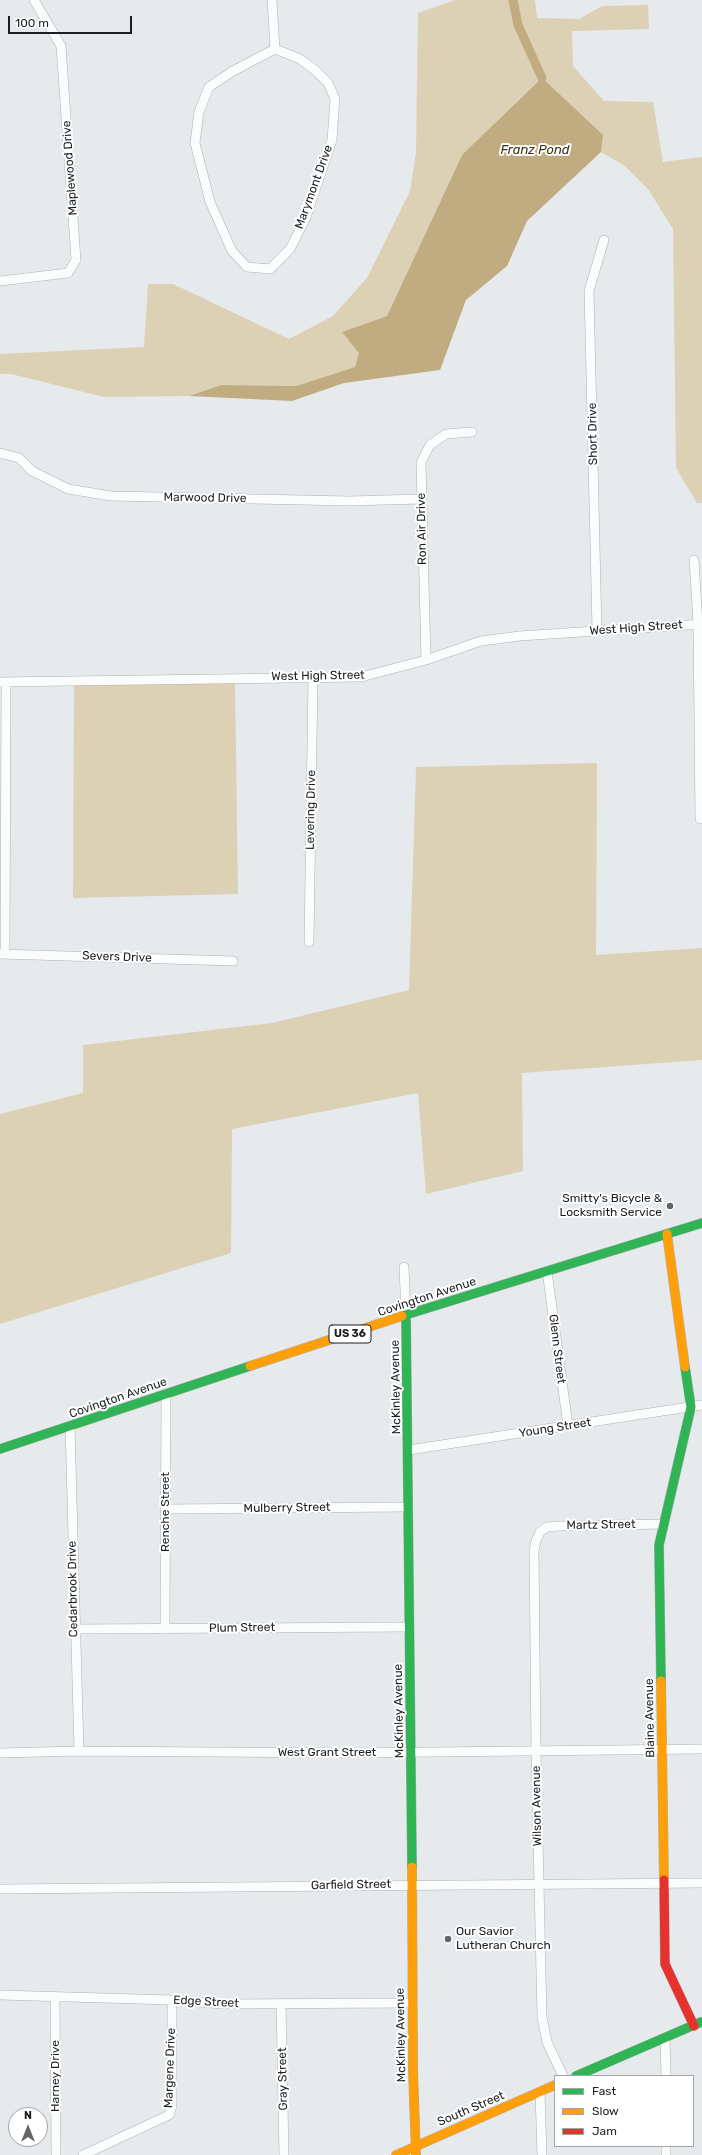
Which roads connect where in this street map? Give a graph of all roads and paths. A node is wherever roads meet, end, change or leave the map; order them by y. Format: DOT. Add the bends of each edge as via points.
graph roads {
  1 [pos="34,0"];
  2 [pos="272,0"];
  3 [pos="275,49"];
  4 [pos="604,240"];
  5 [pos="0,282"];
  6 [pos="472,432"];
  7 [pos="0,453"];
  8 [pos="421,499"];
  9 [pos="694,560"];
  10 [pos="700,624"];
  11 [pos="597,630"];
  12 [pos="426,660"];
  13 [pos="313,677"];
  14 [pos="3,682"];
  15 [pos="700,752"];
  16 [pos="700,819"];
  17 [pos="309,942"];
  18 [pos="2,954"];
  19 [pos="233,960"];
  20 [pos="702,1223"];
  21 [pos="668,1234"];
  22 [pos="404,1267"];
  23 [pos="548,1271"];
  24 [pos="406,1315"];
  25 [pos="166,1394"];
  26 [pos="702,1405"];
  27 [pos="691,1407"];
  28 [pos="568,1426"];
  29 [pos="70,1427"];
  30 [pos="0,1449"];
  31 [pos="409,1450"];
  32 [pos="408,1507"];
  33 [pos="166,1509"];
  34 [pos="663,1524"];
  35 [pos="540,1532"];
  36 [pos="410,1627"];
  37 [pos="74,1629"];
  38 [pos="165,1629"];
  39 [pos="663,1749"];
  40 [pos="702,1749"];
  41 [pos="536,1750"];
  42 [pos="79,1751"];
  43 [pos="412,1752"];
  44 [pos="0,1753"];
  45 [pos="539,1883"];
  46 [pos="665,1883"];
  47 [pos="702,1883"];
  48 [pos="414,1884"];
  49 [pos="0,1889"];
  50 [pos="0,1995"];
  51 [pos="55,1997"];
  52 [pos="172,2000"];
  53 [pos="281,2003"];
  54 [pos="413,2003"];
  55 [pos="698,2024"];
  56 [pos="666,2038"];
  57 [pos="563,2075"];
  58 [pos="578,2075"];
  59 [pos="666,2075"];
  60 [pos="554,2085"];
  61 [pos="540,2092"];
  62 [pos="416,2150"];
  63 [pos="56,2155"];
  64 [pos="83,2155"];
  65 [pos="284,2155"];
  66 [pos="396,2155"];
  67 [pos="542,2155"];
  1 -- 5 [label="street, Maplewood Drive" via="61,46 76,260 68,273"];
  2 -- 3 [label="street"];
  3 -- 3 [label="street, Marymont Drive" via="209,87 199,112 196,143 210,202 232,251 247,267 270,269 290,249 306,218 332,140 335,99 328,83 315,70 300,59"];
  4 -- 11 [label="street, Short Drive" via="589,290"];
  6 -- 8 [label="street, Ron Air Drive" via="446,434 430,445 421,462"];
  7 -- 8 [label="street, Marwood Drive" via="19,458 32,470 68,489 111,496 349,501"];
  8 -- 12 [label="street, Ron Air Drive"];
  9 -- 10 [label="street"];
  10 -- 11 [label="street, West High Street"];
  10 -- 15 [label="street"];
  11 -- 12 [label="street, West High Street" via="482,641"];
  12 -- 13 [label="street, West High Street" via="361,678"];
  13 -- 14 [label="street, West High Street"];
  13 -- 17 [label="street, Levering Drive"];
  14 -- 18 [label="street"];
  15 -- 16 [label="street"];
  18 -- 19 [label="street, Severs Drive"];
  20 -- 21 [label="street, Covington Avenue / US 36"];
  21 -- 23 [label="street, Covington Avenue / US 36"];
  21 -- 27 [label="street"];
  22 -- 24 [label="street, McKinley Avenue"];
  23 -- 24 [label="street, Covington Avenue / US 36"];
  23 -- 28 [label="street, Glenn Street"];
  24 -- 25 [label="street, Covington Avenue / US 36"];
  24 -- 31 [label="street, McKinley Avenue"];
  25 -- 29 [label="street, Covington Avenue / US 36"];
  25 -- 33 [label="street, Renche Street"];
  26 -- 27 [label="street, Young Street"];
  27 -- 28 [label="street, Young Street"];
  27 -- 34 [label="street, Blaine Avenue"];
  28 -- 31 [label="street, Young Street"];
  29 -- 30 [label="street, Covington Avenue / US 36"];
  29 -- 37 [label="street, Cedarbrook Drive"];
  31 -- 32 [label="street, McKinley Avenue"];
  32 -- 33 [label="street, Mulberry Street"];
  32 -- 36 [label="street, McKinley Avenue"];
  33 -- 38 [label="street, Renche Street"];
  34 -- 35 [label="street, Martz Street" via="558,1526"];
  34 -- 39 [label="street, Blaine Avenue" via="659,1545"];
  35 -- 41 [label="street, Wilson Avenue" via="534,1552"];
  36 -- 38 [label="street, Plum Street"];
  36 -- 43 [label="street, McKinley Avenue"];
  37 -- 38 [label="street, Plum Street"];
  37 -- 42 [label="street, Cedarbrook Drive"];
  39 -- 40 [label="street, West Grant Street"];
  39 -- 41 [label="street, West Grant Street"];
  39 -- 46 [label="street, Blaine Avenue"];
  41 -- 43 [label="street, West Grant Street"];
  41 -- 45 [label="street, Wilson Avenue"];
  42 -- 43 [label="street, West Grant Street"];
  42 -- 44 [label="street, West Grant Street"];
  43 -- 48 [label="street, McKinley Avenue"];
  45 -- 46 [label="street, Garfield Street"];
  45 -- 48 [label="street, Garfield Street"];
  45 -- 57 [label="street, Wilson Avenue" via="543,2027"];
  46 -- 47 [label="street, Garfield Street"];
  46 -- 55 [label="street, Blaine Avenue" via="665,1964"];
  48 -- 49 [label="street, Garfield Street"];
  48 -- 54 [label="street, McKinley Avenue"];
  50 -- 51 [label="street, Edge Street"];
  51 -- 52 [label="street, Edge Street"];
  51 -- 63 [label="street, Harney Drive"];
  52 -- 53 [label="street, Edge Street" via="223,2004"];
  52 -- 64 [label="street, Margene Drive" via="172,2106 169,2114"];
  53 -- 54 [label="street, Edge Street"];
  53 -- 65 [label="street, Gray Street"];
  54 -- 62 [label="street, McKinley Avenue"];
  55 -- 56 [label="street"];
  56 -- 58 [label="street"];
  56 -- 59 [label="street"];
  60 -- 61 [label="street, South Street"];
  61 -- 62 [label="street, South Street"];
  61 -- 67 [label="street"];
  62 -- 66 [label="street, South Street"];
}
